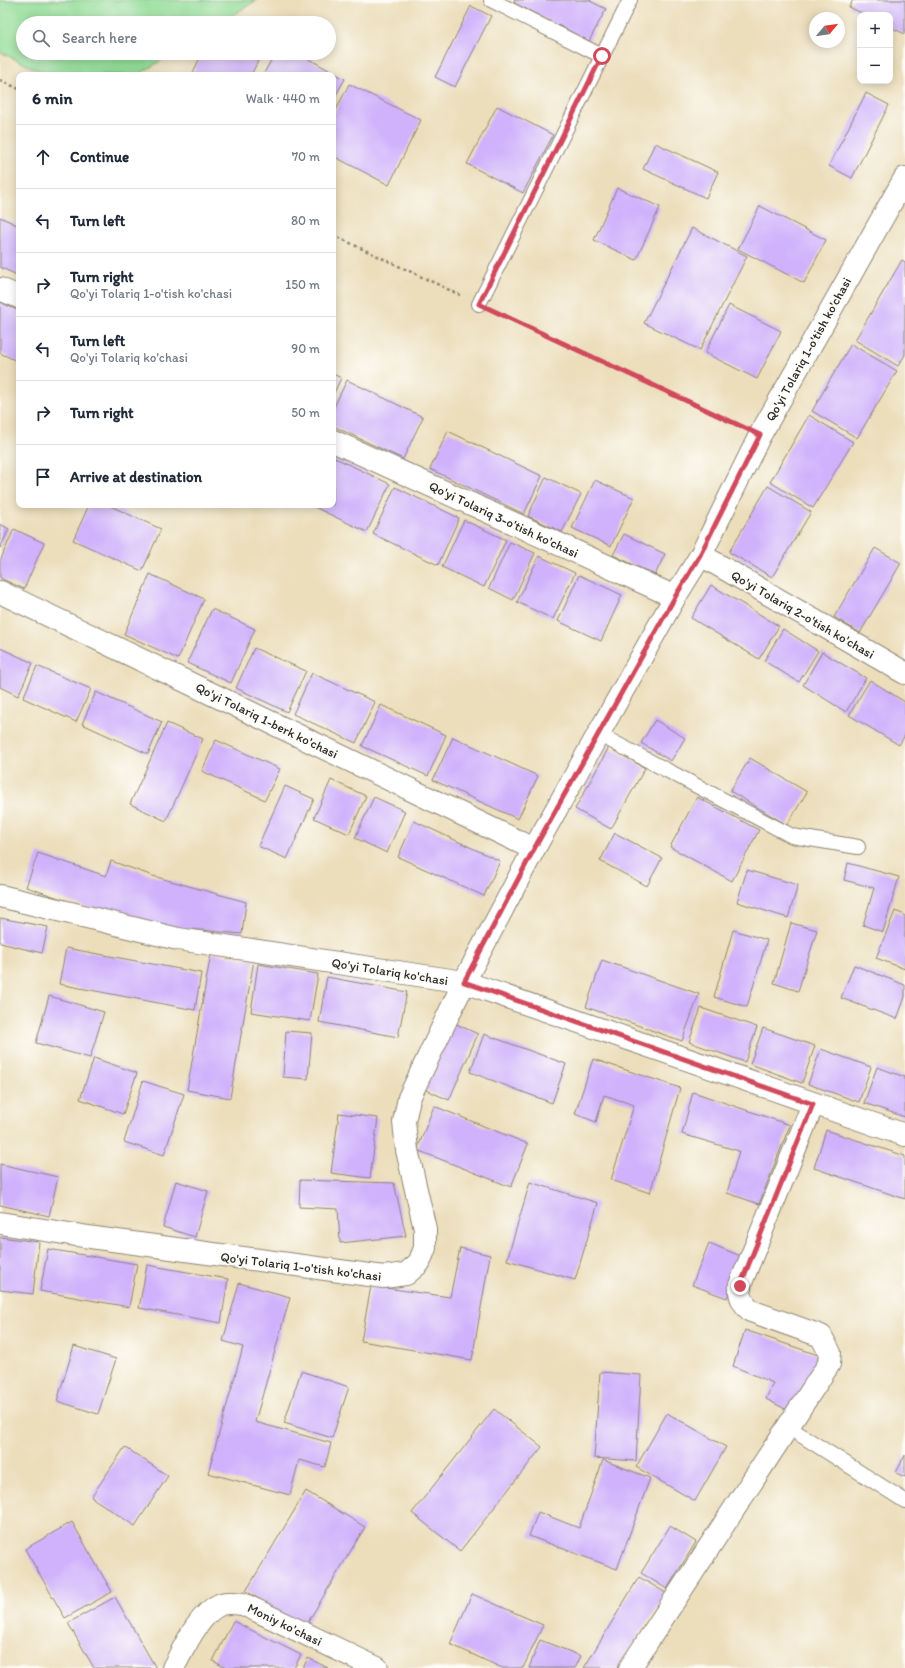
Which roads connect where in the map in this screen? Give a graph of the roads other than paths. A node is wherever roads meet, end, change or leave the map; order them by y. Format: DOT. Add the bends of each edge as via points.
graph roads {
  1 [pos="491,0"];
  2 [pos="630,0"];
  3 [pos="602,56"];
  4 [pos="905,178"];
  5 [pos="0,289"];
  6 [pos="16,296"];
  7 [pos="479,304"];
  8 [pos="336,442"];
  9 [pos="700,555"];
  10 [pos="0,592"];
  11 [pos="675,597"];
  12 [pos="905,673"];
  13 [pos="598,734"];
  14 [pos="858,847"];
  15 [pos="534,849"];
  16 [pos="0,896"];
  17 [pos="464,982"];
  18 [pos="813,1104"];
  19 [pos="905,1134"];
  20 [pos="0,1222"];
  21 [pos="788,1427"];
  22 [pos="905,1501"];
  23 [pos="172,1668"];
  24 [pos="377,1668"];
  25 [pos="630,1668"];
  1 -- 3 [label="lane"];
  2 -- 3 [label="lane"];
  3 -- 7 [label="lane"];
  4 -- 9 [label="street, Qo'yi Tolariq 1-o'tish ko'chasi" via="760,435"];
  5 -- 6 [label="street"];
  8 -- 11 [label="street, Qo'yi Tolariq 3-o'tish ko'chasi"];
  9 -- 11 [label="street, Qo'yi Tolariq 1-o'tish ko'chasi"];
  9 -- 12 [label="street, Qo'yi Tolariq 2-o'tish ko'chasi"];
  10 -- 15 [label="street, Qo'yi Tolariq 1-berk ko'chasi"];
  11 -- 13 [label="street, Qo'yi Tolariq 1-o'tish ko'chasi"];
  13 -- 14 [label="lane" via="792,836"];
  13 -- 15 [label="street, Qo'yi Tolariq 1-o'tish ko'chasi"];
  15 -- 17 [label="street, Qo'yi Tolariq 1-o'tish ko'chasi"];
  16 -- 17 [label="street, Qo'yi Tolariq ko'chasi" via="178,939"];
  17 -- 18 [label="street, Qo'yi Tolariq ko'chasi"];
  17 -- 20 [label="street, Qo'yi Tolariq 1-o'tish ko'chasi" via="409,1098 404,1122 407,1150 425,1230 425,1248 419,1263 406,1274 384,1277 358,1274 89,1237"];
  18 -- 19 [label="street, Qo'yi Tolariq ko'chasi"];
  18 -- 21 [label="street" via="740,1286 740,1296 744,1305 751,1311 821,1336 830,1353 829,1364"];
  21 -- 22 [label="lane"];
  21 -- 25 [label="street"];
  23 -- 24 [label="street, Moniy ko'chasi" via="202,1618 222,1604 232,1602 243,1604"];
}
